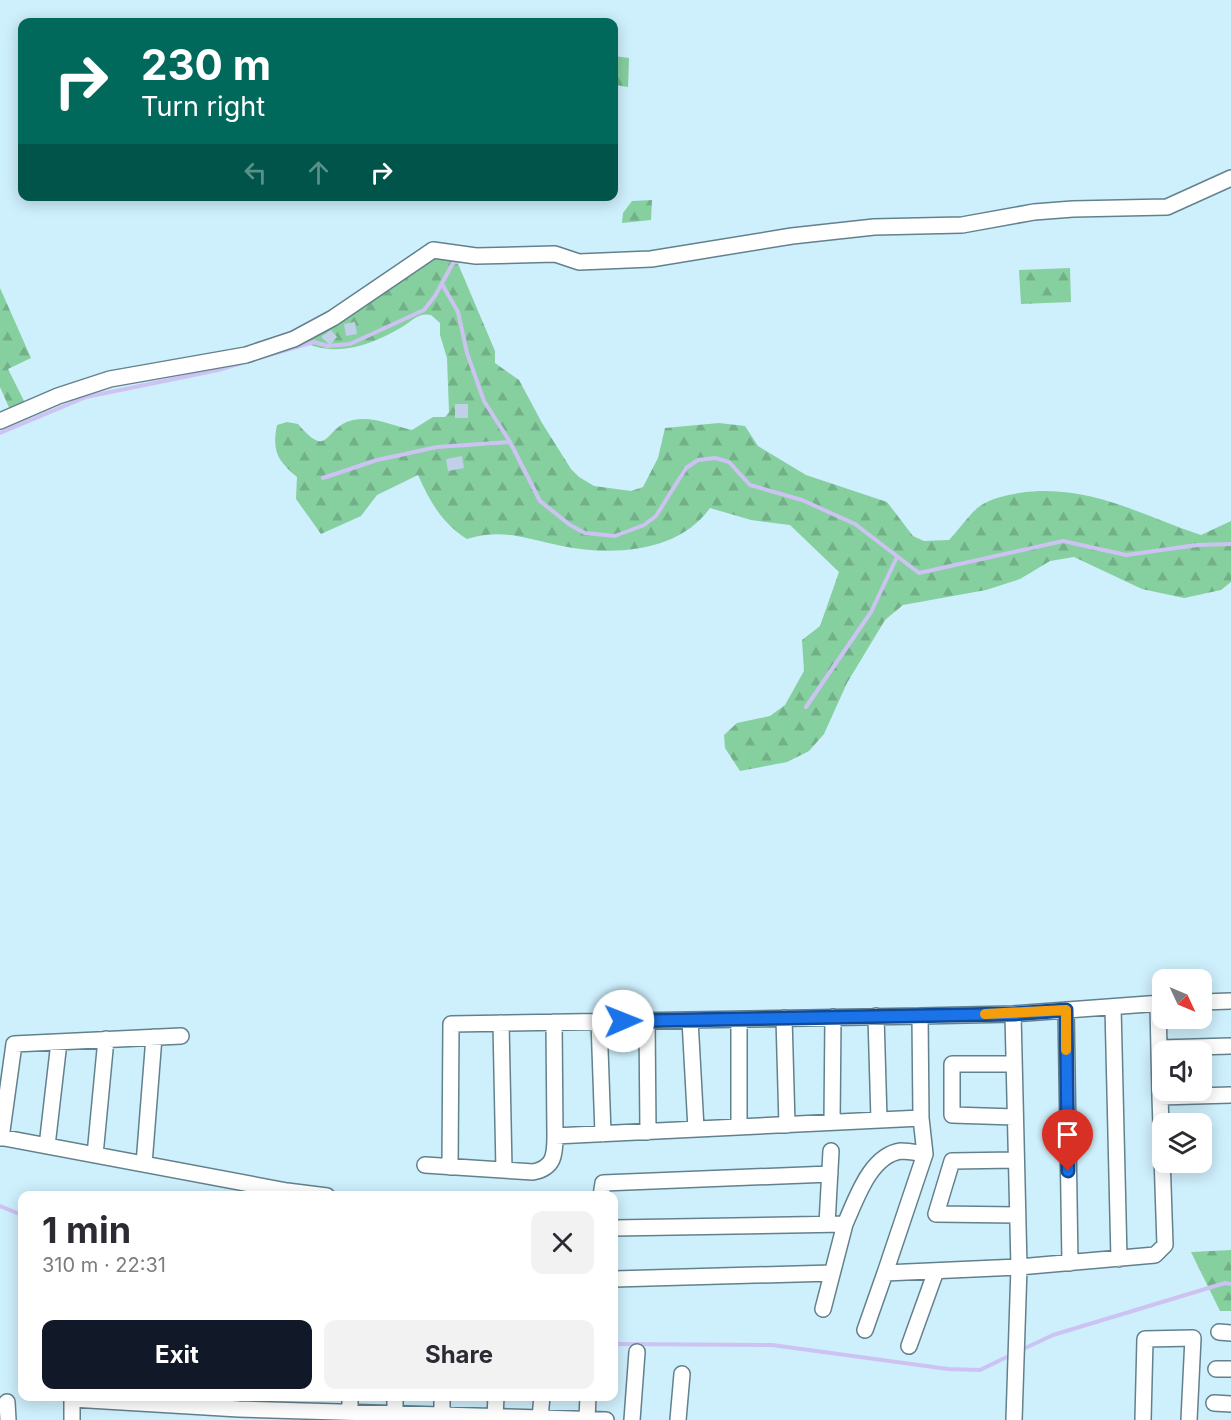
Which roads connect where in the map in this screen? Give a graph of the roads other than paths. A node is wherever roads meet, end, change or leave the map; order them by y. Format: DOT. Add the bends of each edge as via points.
graph roads {
  1 [pos="1231,178"];
  2 [pos="0,421"];
  3 [pos="1231,1001"];
  4 [pos="1212,1002"];
  5 [pos="1152,1004"];
  6 [pos="1113,1007"];
  7 [pos="1066,1010"];
  8 [pos="1013,1014"];
  9 [pos="876,1016"];
  10 [pos="920,1016"];
  11 [pos="833,1017"];
  12 [pos="784,1018"];
  13 [pos="739,1019"];
  14 [pos="647,1020"];
  15 [pos="690,1020"];
  16 [pos="599,1021"];
  17 [pos="554,1022"];
  18 [pos="501,1023"];
  19 [pos="181,1036"];
  20 [pos="154,1037"];
  21 [pos="106,1040"];
  22 [pos="59,1042"];
  23 [pos="1231,1046"];
  24 [pos="1212,1047"];
  25 [pos="1014,1064"];
  26 [pos="1231,1095"];
  27 [pos="1212,1096"];
  28 [pos="1160,1101"];
  29 [pos="1015,1117"];
  30 [pos="921,1118"];
  31 [pos="879,1120"];
  32 [pos="832,1122"];
  33 [pos="787,1125"];
  34 [pos="739,1127"];
  35 [pos="696,1129"];
  36 [pos="648,1132"];
  37 [pos="603,1134"];
  38 [pos="555,1136"];
  39 [pos="1,1138"];
  40 [pos="47,1146"];
  41 [pos="831,1151"];
  42 [pos="925,1154"];
  43 [pos="95,1155"];
  44 [pos="1016,1160"];
  45 [pos="144,1164"];
  46 [pos="425,1165"];
  47 [pos="450,1167"];
  48 [pos="504,1170"];
  49 [pos="830,1174"];
  50 [pos="277,1191"];
  51 [pos="602,1191"];
  52 [pos="1017,1215"];
  53 [pos="827,1224"];
  54 [pos="845,1224"];
  55 [pos="618,1228"];
  56 [pos="1119,1259"];
  57 [pos="1070,1263"];
  58 [pos="1019,1267"];
  59 [pos="936,1271"];
  60 [pos="832,1273"];
  61 [pos="885,1273"];
  62 [pos="618,1279"];
  63 [pos="823,1310"];
  64 [pos="865,1330"];
  65 [pos="909,1346"];
  66 [pos="637,1352"];
  67 [pos="681,1374"];
  68 [pos="72,1401"];
  69 [pos="166,1401"];
  70 [pos="350,1401"];
  71 [pos="395,1401"];
  72 [pos="442,1401"];
  73 [pos="496,1401"];
  74 [pos="542,1401"];
  75 [pos="588,1401"];
  76 [pos="7,1402"];
  77 [pos="210,1402"];
  78 [pos="258,1403"];
  79 [pos="1214,1403"];
  80 [pos="303,1404"];
  81 [pos="1231,1404"];
  82 [pos="350,1413"];
  83 [pos="395,1414"];
  84 [pos="239,1415"];
  85 [pos="442,1415"];
  86 [pos="495,1416"];
  87 [pos="540,1418"];
  88 [pos="587,1419"];
  89 [pos="8,1420"];
  90 [pos="72,1420"];
  91 [pos="606,1420"];
  92 [pos="632,1420"];
  93 [pos="678,1420"];
  94 [pos="1014,1420"];
  95 [pos="1143,1420"];
  96 [pos="1189,1420"];
  1 -- 2 [label="street" via="1167,207 1073,209 962,225 864,228 651,259 579,262 555,254 476,256 433,250 333,318 294,339 246,355 110,379"];
  3 -- 4 [label="street"];
  5 -- 6 [label="street"];
  6 -- 7 [label="street"];
  6 -- 56 [label="street"];
  7 -- 8 [label="street"];
  7 -- 57 [label="street"];
  8 -- 10 [label="street"];
  8 -- 25 [label="street"];
  9 -- 10 [label="street"];
  9 -- 11 [label="street"];
  9 -- 31 [label="street"];
  10 -- 30 [label="street"];
  11 -- 12 [label="street"];
  11 -- 32 [label="street"];
  12 -- 13 [label="street"];
  12 -- 33 [label="street"];
  13 -- 15 [label="street"];
  13 -- 34 [label="street"];
  14 -- 15 [label="street"];
  14 -- 16 [label="street"];
  14 -- 36 [label="street"];
  15 -- 35 [label="street"];
  16 -- 17 [label="street"];
  16 -- 37 [label="street"];
  17 -- 18 [label="street"];
  17 -- 38 [label="street"];
  18 -- 47 [label="street" via="451,1024"];
  18 -- 48 [label="street"];
  19 -- 20 [label="street"];
  20 -- 21 [label="street"];
  20 -- 45 [label="street"];
  21 -- 22 [label="street"];
  21 -- 43 [label="street"];
  22 -- 39 [label="street" via="14,1044"];
  22 -- 40 [label="street"];
  23 -- 24 [label="street"];
  25 -- 29 [label="street"];
  25 -- 29 [label="street" via="952,1064 952,1116"];
  26 -- 27 [label="street"];
  28 -- 56 [label="street" via="1165,1245 1155,1255"];
  29 -- 44 [label="street"];
  30 -- 31 [label="street"];
  30 -- 42 [label="street"];
  31 -- 32 [label="street"];
  32 -- 33 [label="street"];
  33 -- 34 [label="street"];
  34 -- 35 [label="street"];
  35 -- 36 [label="street"];
  36 -- 37 [label="street"];
  37 -- 38 [label="street"];
  38 -- 48 [label="street" via="555,1157 543,1170"];
  39 -- 40 [label="street"];
  40 -- 43 [label="street"];
  41 -- 49 [label="street"];
  42 -- 54 [label="street" via="900,1151 866,1175"];
  42 -- 61 [label="street"];
  43 -- 45 [label="street"];
  44 -- 52 [label="street"];
  44 -- 52 [label="street" via="952,1161 936,1214"];
  45 -- 50 [label="street"];
  46 -- 47 [label="street"];
  47 -- 48 [label="street"];
  49 -- 51 [label="street" via="603,1183"];
  49 -- 53 [label="street"];
  52 -- 58 [label="street"];
  53 -- 54 [label="street"];
  53 -- 55 [label="street"];
  54 -- 60 [label="street"];
  56 -- 57 [label="street"];
  57 -- 58 [label="street"];
  58 -- 59 [label="street"];
  58 -- 94 [label="street"];
  59 -- 61 [label="street"];
  59 -- 65 [label="street"];
  60 -- 62 [label="street"];
  60 -- 63 [label="street"];
  61 -- 64 [label="street"];
  66 -- 92 [label="street"];
  67 -- 93 [label="street"];
  68 -- 90 [label="street"];
  69 -- 77 [label="street"];
  70 -- 82 [label="street"];
  71 -- 83 [label="street"];
  72 -- 85 [label="street"];
  73 -- 86 [label="street"];
  74 -- 87 [label="street"];
  75 -- 88 [label="street"];
  76 -- 89 [label="street"];
  77 -- 84 [label="street"];
  78 -- 80 [label="street"];
  78 -- 84 [label="street"];
  79 -- 81 [label="street"];
  80 -- 82 [label="street"];
  82 -- 83 [label="street"];
  83 -- 85 [label="street"];
  85 -- 86 [label="street"];
  86 -- 87 [label="street"];
  87 -- 88 [label="street"];
  88 -- 91 [label="street"];
  95 -- 96 [label="street" via="1145,1339 1193,1338"];
}
